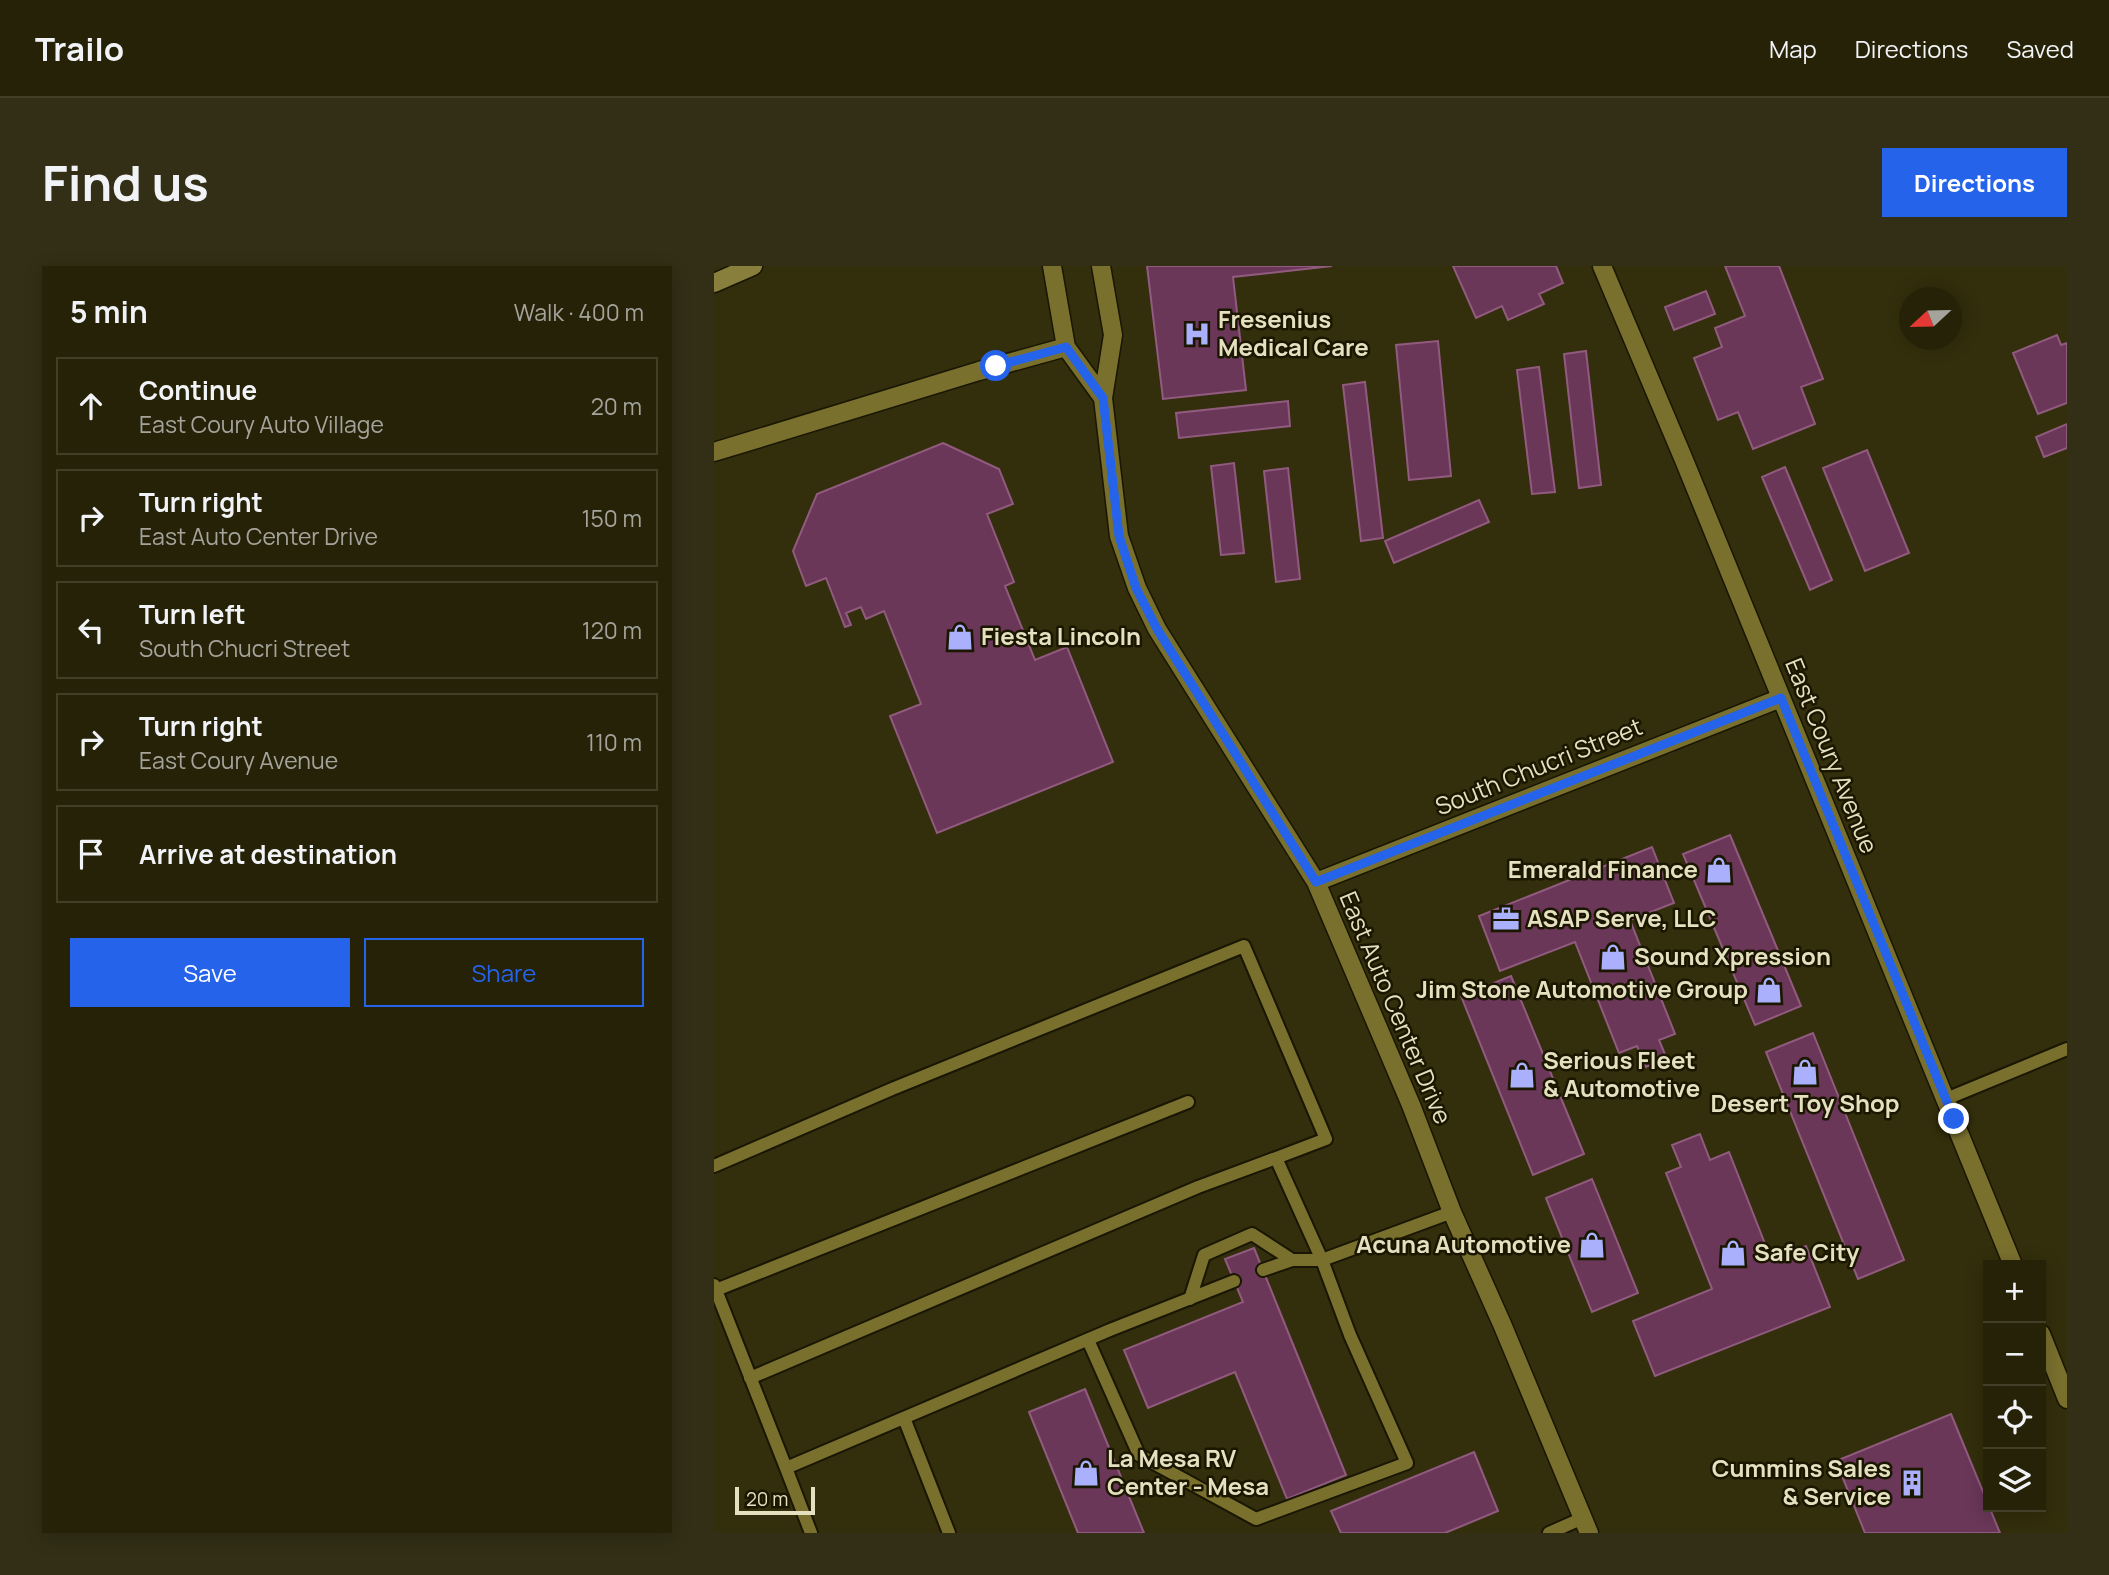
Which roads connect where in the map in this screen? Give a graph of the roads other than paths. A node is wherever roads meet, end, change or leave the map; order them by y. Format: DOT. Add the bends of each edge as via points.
graph roads {
  1 [pos="753,266"];
  2 [pos="1052,266"];
  3 [pos="1101,266"];
  4 [pos="1602,266"];
  5 [pos="714,283"];
  6 [pos="1066,347"];
  7 [pos="1103,398"];
  8 [pos="714,452"];
  9 [pos="1781,698"];
  10 [pos="1316,882"];
  11 [pos="2067,1049"];
  12 [pos="1946,1099"];
  13 [pos="1188,1102"];
  14 [pos="1276,1158"];
  15 [pos="714,1166"];
  16 [pos="1452,1212"];
  17 [pos="1292,1260"];
  18 [pos="1322,1260"];
  19 [pos="2011,1260"];
  20 [pos="1263,1270"];
  21 [pos="1234,1281"];
  22 [pos="715,1288"];
  23 [pos="1190,1299"];
  24 [pos="1088,1340"];
  25 [pos="2046,1346"];
  26 [pos="750,1378"];
  27 [pos="2067,1399"];
  28 [pos="904,1418"];
  29 [pos="786,1468"];
  30 [pos="1586,1526"];
  31 [pos="811,1533"];
  32 [pos="949,1533"];
  33 [pos="1549,1533"];
  1 -- 5 [label="main road"];
  2 -- 6 [label="street, East Auto Center Drive"];
  3 -- 7 [label="street, East Auto Center Drive" via="1113,335"];
  4 -- 9 [label="street, East Coury Avenue"];
  6 -- 7 [label="street, East Auto Center Drive"];
  6 -- 8 [label="street"];
  7 -- 10 [label="street, East Auto Center Drive" via="1119,536 1136,588"];
  9 -- 10 [label="street, South Chucri Street"];
  9 -- 12 [label="street, East Coury Avenue"];
  10 -- 16 [label="street, East Auto Center Drive"];
  11 -- 12 [label="lane"];
  12 -- 19 [label="street, East Coury Avenue"];
  13 -- 22 [label="lane"];
  14 -- 15 [label="lane" via="1326,1139 1244,946"];
  14 -- 18 [label="lane"];
  14 -- 26 [label="lane"];
  16 -- 18 [label="lane"];
  16 -- 30 [label="street, East Auto Center Drive"];
  17 -- 18 [label="lane"];
  17 -- 20 [label="lane"];
  17 -- 23 [label="lane" via="1252,1234 1204,1255"];
  18 -- 24 [label="lane" via="1350,1335 1408,1462 1256,1519 1139,1455"];
  21 -- 23 [label="lane"];
  22 -- 26 [label="lane"];
  23 -- 24 [label="lane"];
  24 -- 28 [label="lane"];
  25 -- 27 [label="street"];
  26 -- 29 [label="lane"];
  28 -- 29 [label="lane"];
  28 -- 32 [label="lane"];
  29 -- 31 [label="lane"];
  30 -- 33 [label="lane"];
}
